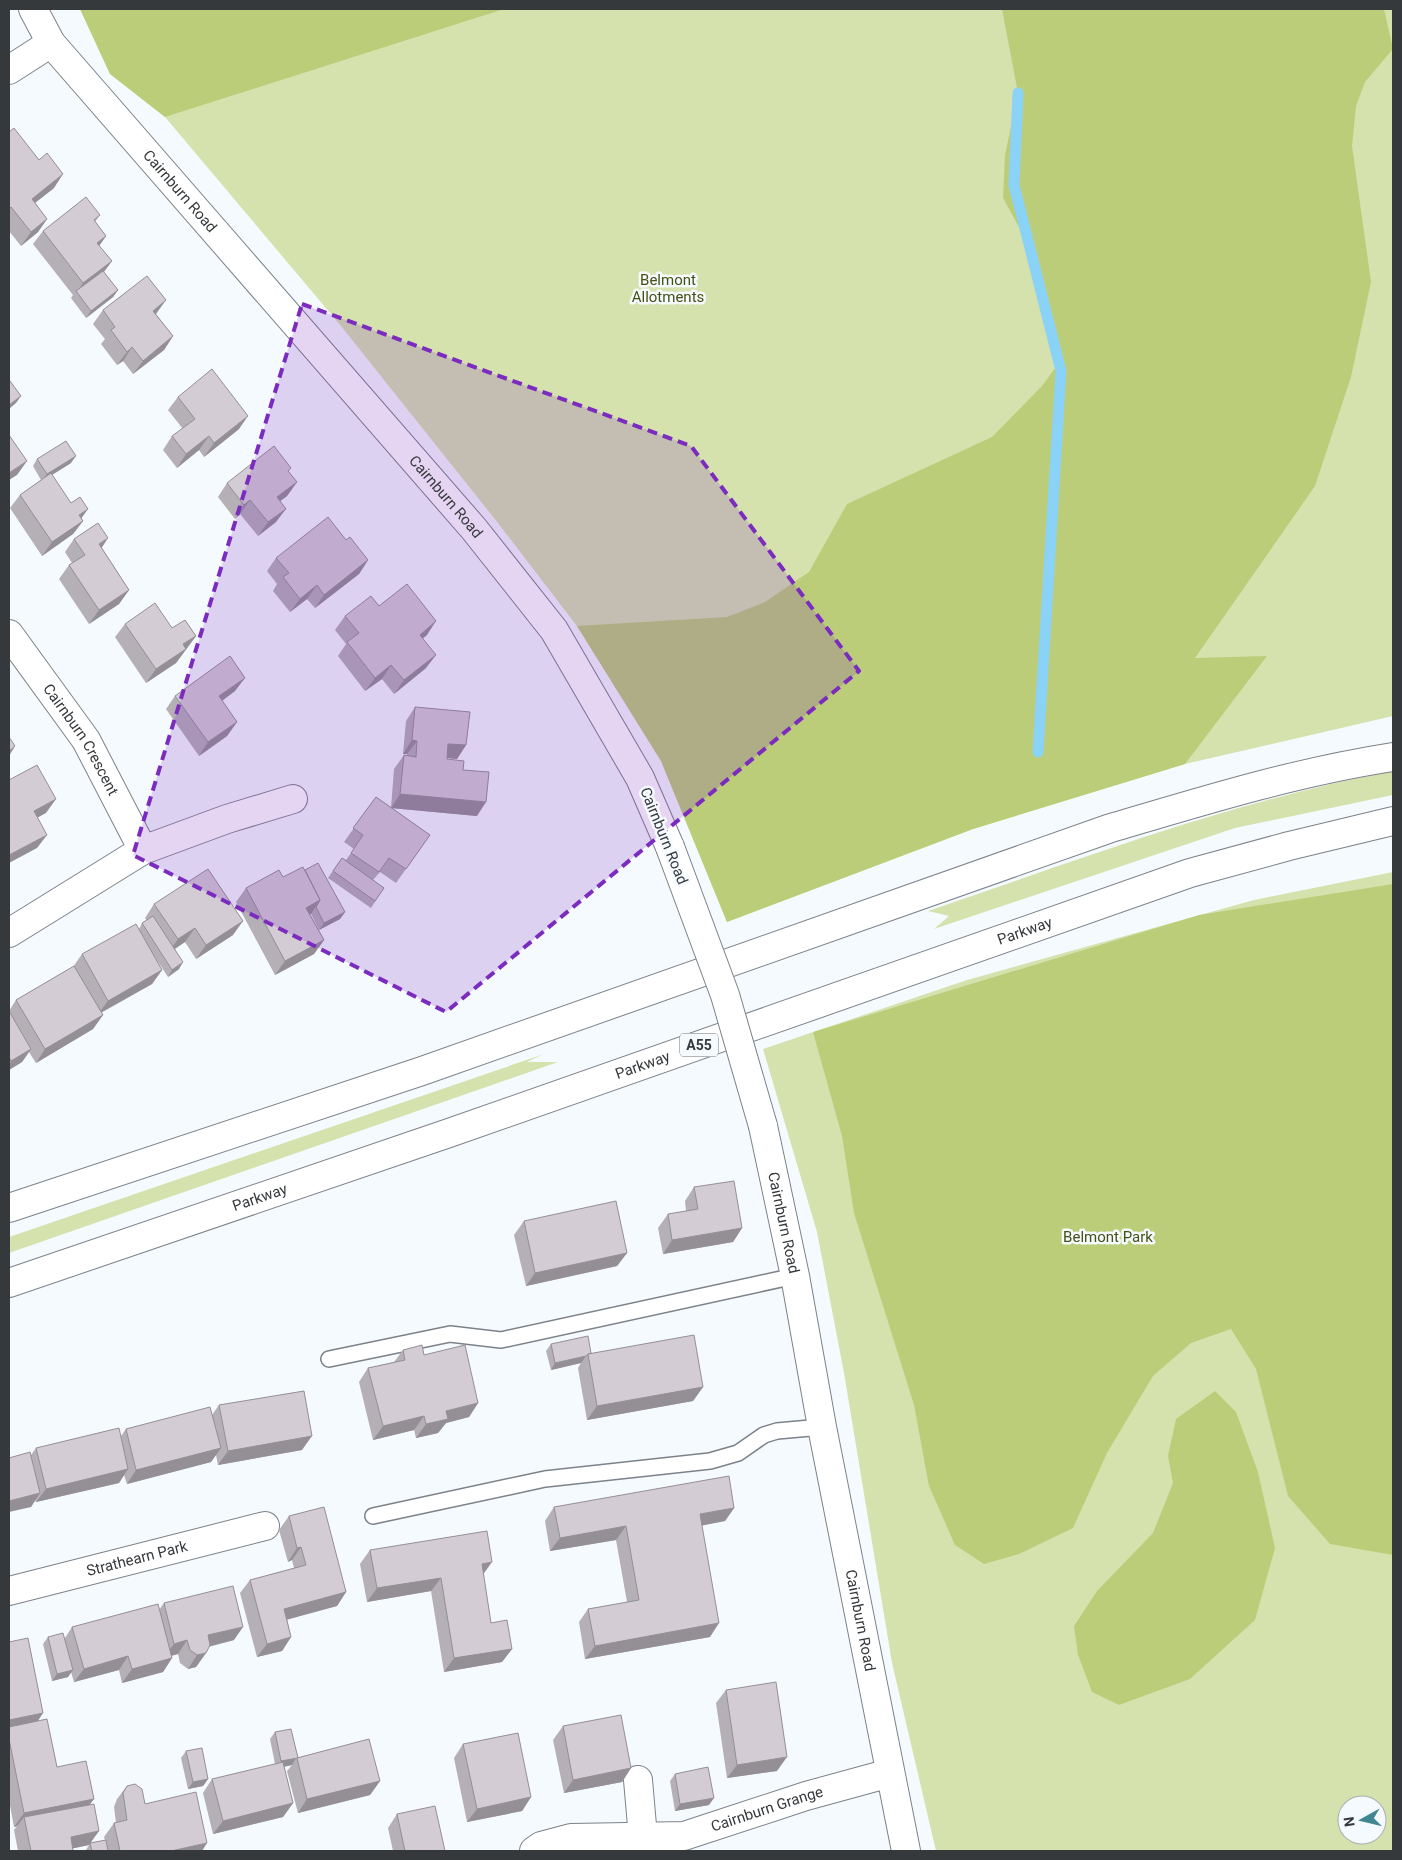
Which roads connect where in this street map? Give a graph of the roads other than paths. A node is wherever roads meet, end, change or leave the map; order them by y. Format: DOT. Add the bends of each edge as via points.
graph roads {
  1 [pos="33,9"];
  2 [pos="51,43"];
  3 [pos="9,70"];
  4 [pos="9,634"];
  5 [pos="1393,757"];
  6 [pos="293,799"];
  7 [pos="1393,821"];
  8 [pos="143,850"];
  9 [pos="9,933"];
  10 [pos="9,1208"];
  11 [pos="795,1276"];
  12 [pos="9,1283"];
  13 [pos="329,1359"];
  14 [pos="822,1427"];
  15 [pos="373,1516"];
  16 [pos="265,1526"];
  17 [pos="9,1592"];
  18 [pos="890,1773"];
  19 [pos="638,1780"];
  20 [pos="643,1837"];
  21 [pos="534,1851"];
  22 [pos="906,1851"];
  1 -- 2 [label="main road, Cairnburn Road"];
  2 -- 3 [label="main road"];
  2 -- 11 [label="main road, Cairnburn Road, bridge" via="474,528 549,623 640,778 670,847 725,995 763,1126"];
  4 -- 8 [label="main road, Cairnburn Crescent" via="86,740"];
  5 -- 10 [label="main road" via="1347,764 1214,797 1108,829 422,1071"];
  6 -- 8 [label="main road" via="227,818"];
  7 -- 12 [label="main road, Parkway / A55" via="1190,873"];
  8 -- 9 [label="main road"];
  11 -- 13 [label="lane" via="501,1340 450,1334"];
  11 -- 14 [label="main road, Cairnburn Road"];
  14 -- 15 [label="lane" via="776,1431 764,1435 738,1453 710,1461 545,1479"];
  14 -- 18 [label="main road, Cairnburn Road"];
  16 -- 17 [label="main road, Strathearn Park"];
  18 -- 20 [label="main road, Cairnburn Grange" via="756,1812 699,1833 672,1838"];
  18 -- 22 [label="main road, Cairnburn Road"];
  19 -- 20 [label="main road"];
  20 -- 21 [label="main road, Cairnburn Grange" via="571,1838"];
}
